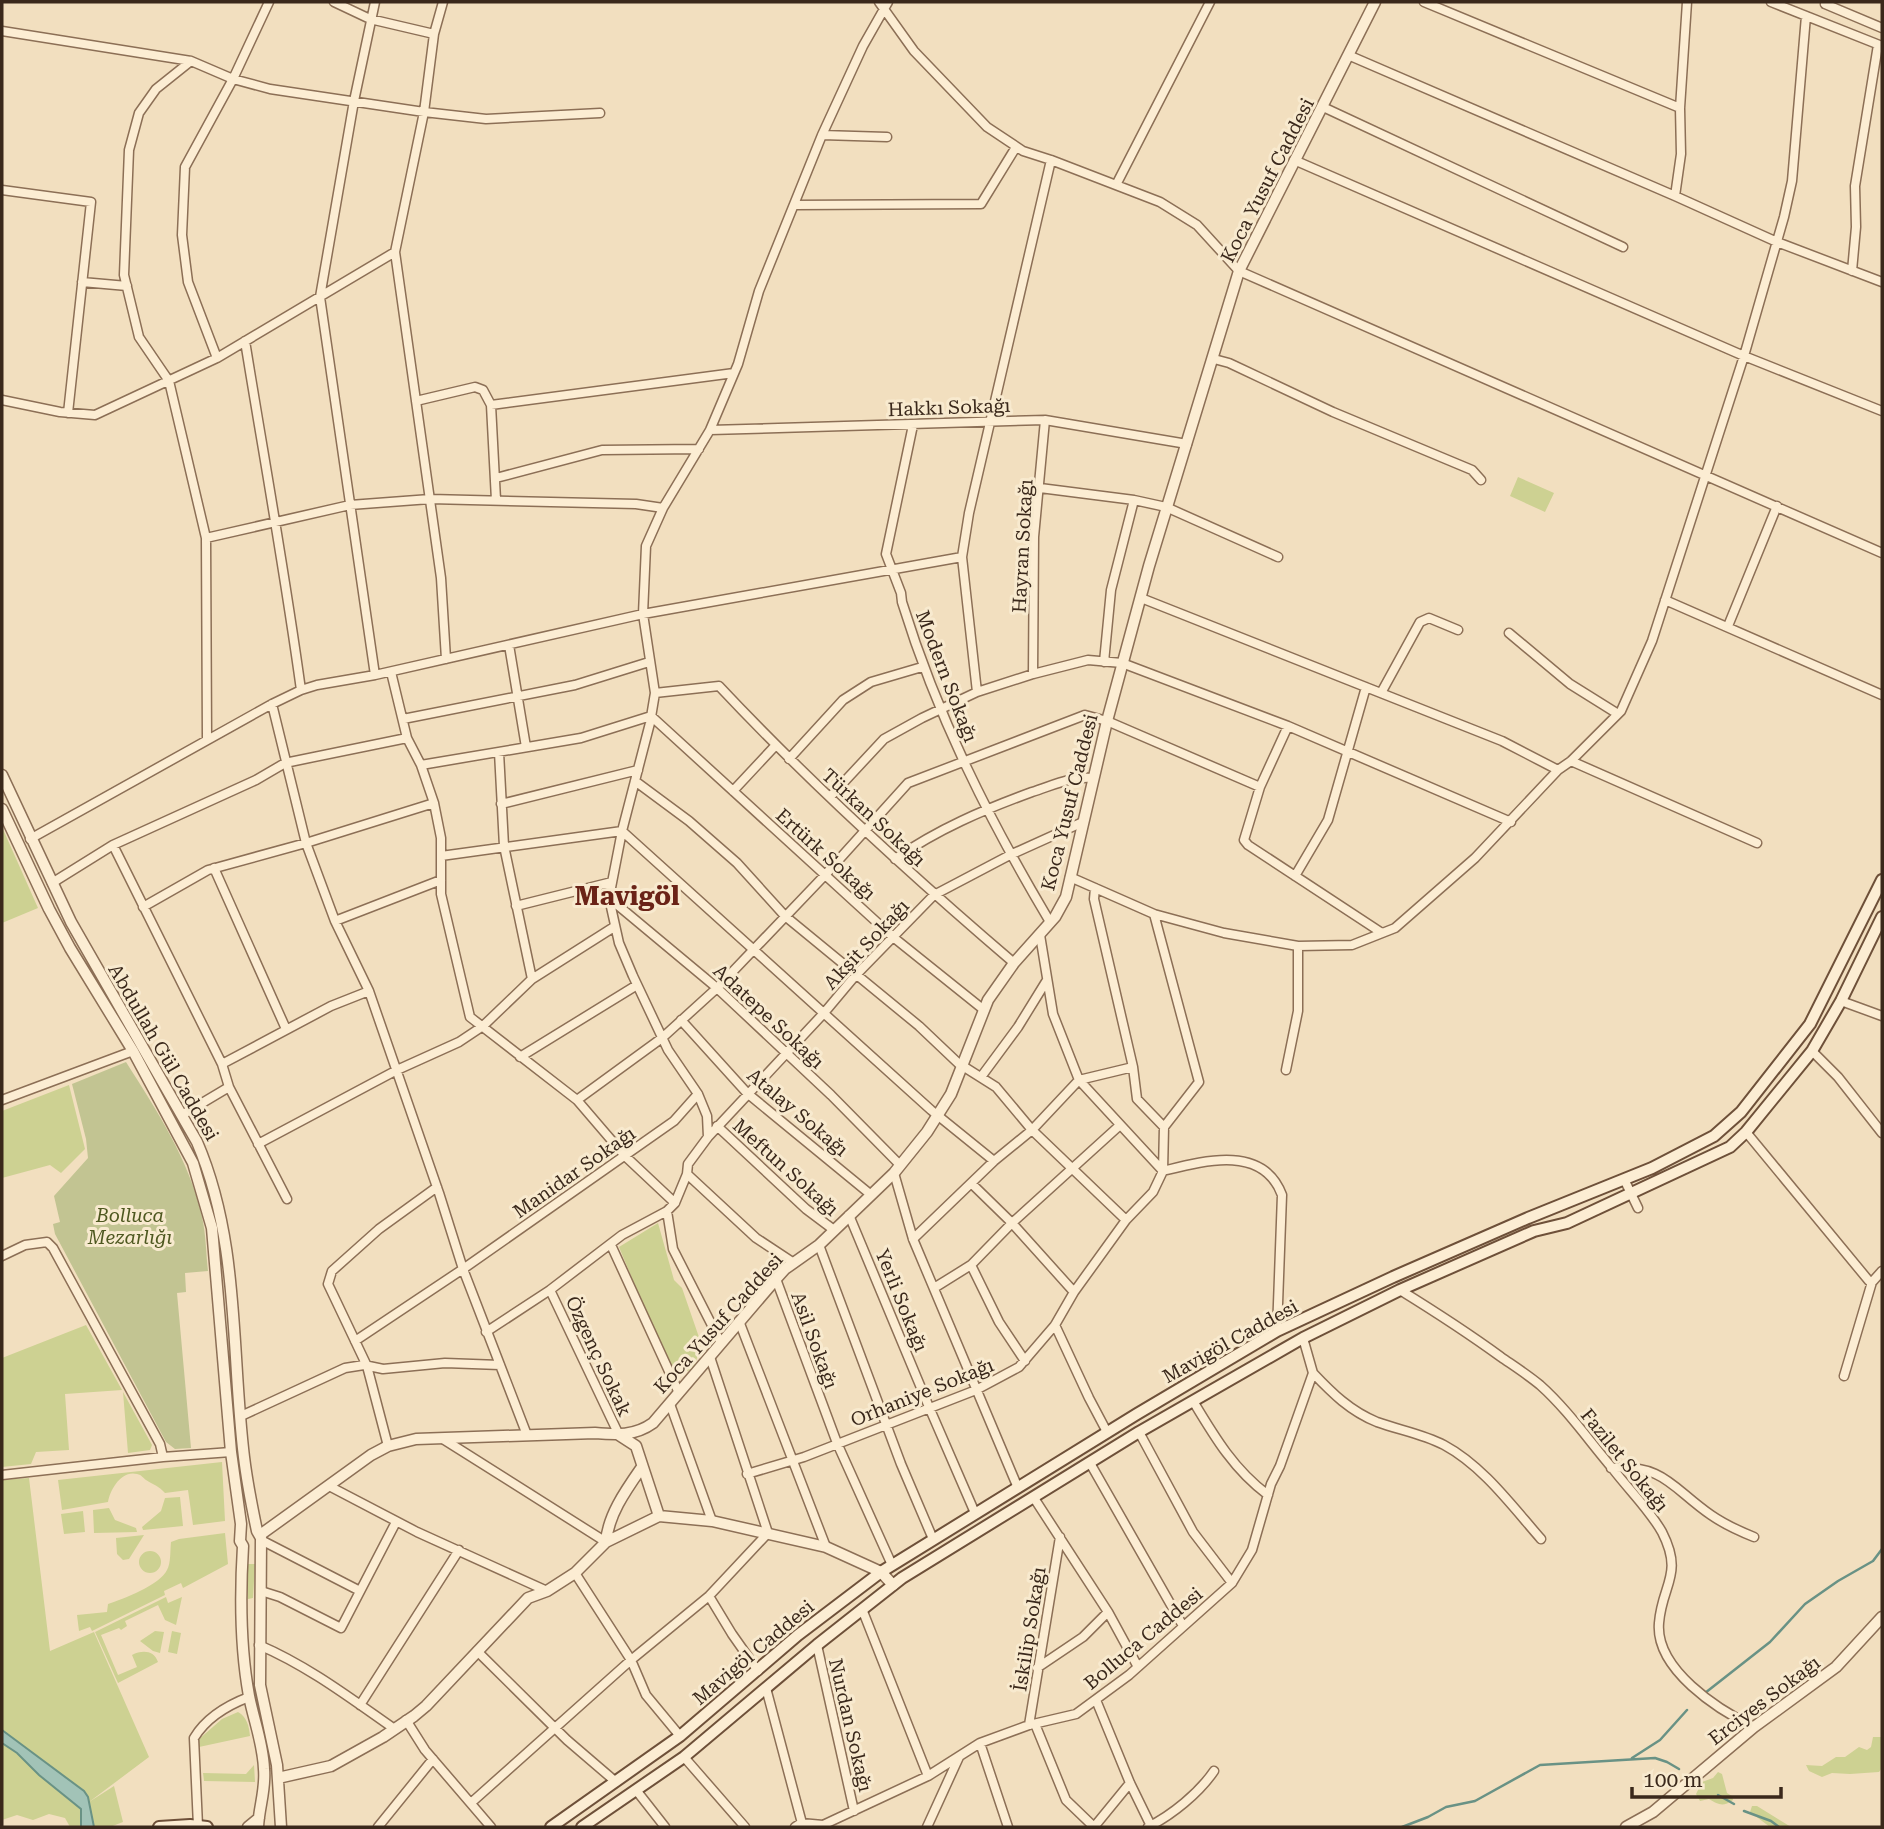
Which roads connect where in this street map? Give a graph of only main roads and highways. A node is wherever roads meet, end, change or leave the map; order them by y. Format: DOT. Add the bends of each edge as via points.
graph roads {
  1 [pos="1882,880"];
  2 [pos="1882,919"];
  3 [pos="159,1827"];
  4 [pos="203,1827"];
  5 [pos="551,1827"];
  6 [pos="582,1827"];
  1 -- 5 [label="main road, Mavigöl Caddesi" via="1818,1012 1741,1112 1714,1136 1278,1331 1107,1432 892,1564 798,1635 680,1736"];
  2 -- 6 [label="main road, Mavigöl Caddesi" via="1812,1051 1746,1132 1721,1153 1567,1223 1534,1231 1400,1290 1303,1338 1139,1432 893,1585 684,1756"];
  3 -- 4 [label="main road"];
}
